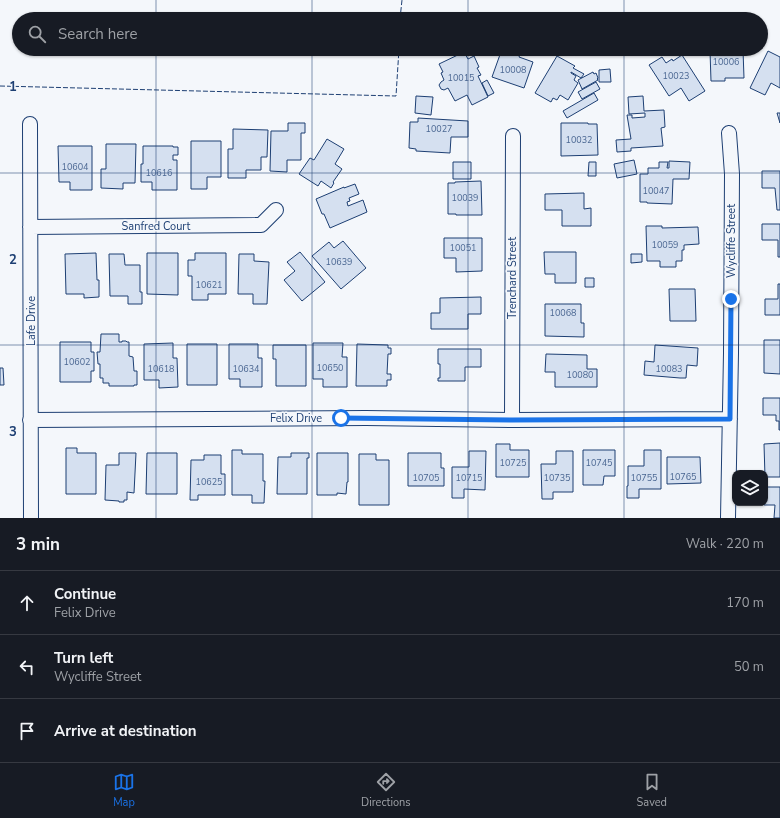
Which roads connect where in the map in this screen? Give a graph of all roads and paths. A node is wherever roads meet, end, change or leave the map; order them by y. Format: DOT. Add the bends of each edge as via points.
graph roads {
  1 [pos="30,124"];
  2 [pos="729,133"];
  3 [pos="513,136"];
  4 [pos="276,210"];
  5 [pos="30,227"];
  6 [pos="730,419"];
  7 [pos="30,420"];
  8 [pos="512,420"];
  9 [pos="31,518"];
  10 [pos="728,518"];
  1 -- 5 [label="street, Lafe Drive"];
  2 -- 6 [label="street, Wycliffe Street" via="732,174"];
  3 -- 8 [label="street, Trenchard Street"];
  4 -- 5 [label="street, Sanfred Court" via="261,225"];
  5 -- 7 [label="street, Lafe Drive"];
  6 -- 8 [label="street, Felix Drive"];
  6 -- 10 [label="street, Wycliffe Street"];
  7 -- 8 [label="street, Felix Drive"];
  7 -- 9 [label="street, Lafe Drive"];
}
